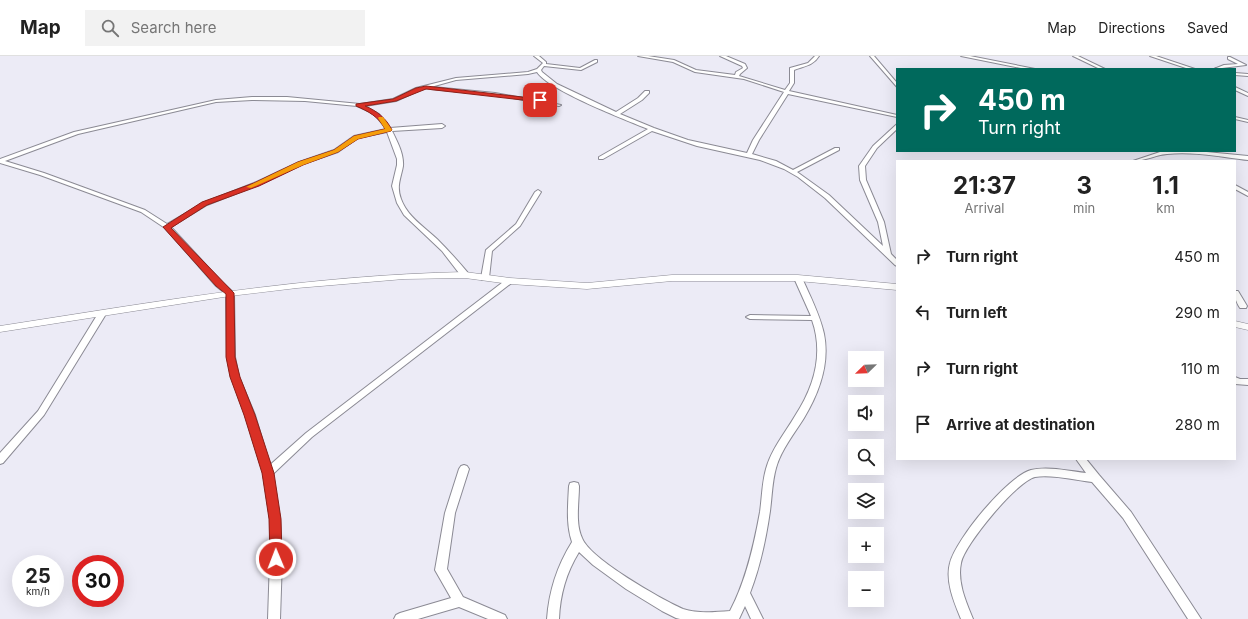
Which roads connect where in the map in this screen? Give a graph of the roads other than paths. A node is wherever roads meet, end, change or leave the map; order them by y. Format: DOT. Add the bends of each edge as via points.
graph roads {
  1 [pos="536,56"];
  2 [pos="640,56"];
  3 [pos="722,56"];
  4 [pos="817,56"];
  5 [pos="872,56"];
  6 [pos="963,56"];
  7 [pos="1075,56"];
  8 [pos="1152,56"];
  9 [pos="1174,56"];
  10 [pos="1230,58"];
  11 [pos="596,61"];
  12 [pos="544,65"];
  13 [pos="1182,65"];
  14 [pos="1246,65"];
  15 [pos="1028,68"];
  16 [pos="1101,68"];
  17 [pos="1190,68"];
  18 [pos="1218,68"];
  19 [pos="539,70"];
  20 [pos="1236,74"];
  21 [pos="1248,75"];
  22 [pos="737,77"];
  23 [pos="896,85"];
  24 [pos="426,87"];
  25 [pos="1236,88"];
  26 [pos="646,92"];
  27 [pos="786,92"];
  28 [pos="1236,92"];
  29 [pos="1243,92"];
  30 [pos="1248,95"];
  31 [pos="358,105"];
  32 [pos="559,105"];
  33 [pos="616,114"];
  34 [pos="896,116"];
  35 [pos="1236,118"];
  36 [pos="1248,121"];
  37 [pos="442,126"];
  38 [pos="896,127"];
  39 [pos="652,129"];
  40 [pos="389,130"];
  41 [pos="838,149"];
  42 [pos="1165,152"];
  43 [pos="1165,152"];
  44 [pos="1182,152"];
  45 [pos="1198,154"];
  46 [pos="749,155"];
  47 [pos="601,158"];
  48 [pos="1248,158"];
  49 [pos="1139,160"];
  50 [pos="1205,160"];
  51 [pos="0,161"];
  52 [pos="793,172"];
  53 [pos="1236,188"];
  54 [pos="538,192"];
  55 [pos="1248,194"];
  56 [pos="167,227"];
  57 [pos="888,254"];
  58 [pos="896,263"];
  59 [pos="464,275"];
  60 [pos="485,278"];
  61 [pos="798,278"];
  62 [pos="510,280"];
  63 [pos="896,288"];
  64 [pos="230,293"];
  65 [pos="1236,295"];
  66 [pos="1242,306"];
  67 [pos="102,314"];
  68 [pos="750,317"];
  69 [pos="815,318"];
  70 [pos="1236,324"];
  71 [pos="1248,327"];
  72 [pos="0,330"];
  73 [pos="1236,381"];
  74 [pos="1248,382"];
  75 [pos="0,460"];
  76 [pos="1082,460"];
  77 [pos="464,469"];
  78 [pos="268,473"];
  79 [pos="1095,478"];
  80 [pos="574,486"];
  81 [pos="578,543"];
  82 [pos="744,593"];
  83 [pos="459,601"];
  84 [pos="733,618"];
  85 [pos="274,619"];
  86 [pos="400,619"];
  87 [pos="501,619"];
  88 [pos="553,619"];
  89 [pos="757,619"];
  90 [pos="968,619"];
  91 [pos="1195,619"];
  1 -- 12 [label="street" via="544,60"];
  2 -- 22 [label="street" via="674,61 694,71"];
  3 -- 22 [label="street" via="744,65 745,68"];
  4 -- 27 [label="street" via="810,63 792,69 792,83"];
  5 -- 23 [label="street"];
  6 -- 15 [label="street"];
  7 -- 16 [label="street"];
  8 -- 13 [label="street"];
  9 -- 13 [label="street"];
  10 -- 14 [label="street"];
  11 -- 12 [label="street" via="581,68"];
  12 -- 19 [label="street"];
  13 -- 17 [label="street"];
  14 -- 18 [label="street"];
  19 -- 24 [label="street" via="460,79"];
  19 -- 33 [label="street" via="555,85"];
  20 -- 21 [label="street"];
  22 -- 27 [label="street" via="764,83"];
  24 -- 31 [label="street" via="394,100"];
  24 -- 32 [label="street" via="495,94"];
  25 -- 29 [label="street"];
  26 -- 33 [label="street" via="640,99"];
  27 -- 34 [label="street"];
  27 -- 46 [label="street"];
  28 -- 29 [label="street"];
  29 -- 30 [label="street"];
  31 -- 40 [label="street" via="373,112"];
  31 -- 51 [label="street" via="288,99 216,101 76,133"];
  33 -- 39 [label="street"];
  35 -- 36 [label="street"];
  37 -- 40 [label="street"];
  38 -- 57 [label="street" via="875,147 862,166 863,180 881,222"];
  39 -- 46 [label="street" via="702,146"];
  39 -- 47 [label="street"];
  40 -- 56 [label="street" via="356,137 336,151 301,163 205,204"];
  40 -- 59 [label="street" via="400,160 395,190 401,206 409,218 436,242"];
  41 -- 52 [label="street"];
  42 -- 49 [label="street"];
  43 -- 44 [label="street"];
  44 -- 45 [label="street"];
  45 -- 48 [label="street"];
  45 -- 50 [label="street"];
  46 -- 52 [label="street"];
  51 -- 56 [label="street" via="143,211"];
  52 -- 57 [label="street" via="822,191"];
  53 -- 55 [label="street"];
  54 -- 60 [label="street" via="518,225 488,250"];
  56 -- 64 [label="street"];
  57 -- 58 [label="street"];
  59 -- 60 [label="main road"];
  59 -- 64 [label="main road" via="404,276"];
  60 -- 62 [label="main road"];
  61 -- 62 [label="main road" via="672,278 586,286"];
  61 -- 63 [label="main road"];
  61 -- 69 [label="street"];
  62 -- 78 [label="street" via="309,435"];
  64 -- 67 [label="main road"];
  64 -- 78 [label="street" via="233,370"];
  65 -- 66 [label="street"];
  67 -- 72 [label="main road"];
  67 -- 75 [label="street" via="41,413"];
  68 -- 69 [label="street"];
  69 -- 82 [label="street" via="821,338 822,355 818,376 802,413 774,459 763,522"];
  70 -- 71 [label="main road"];
  73 -- 74 [label="street"];
  76 -- 79 [label="street"];
  77 -- 83 [label="street" via="450,513 441,570"];
  78 -- 85 [label="street" via="275,519"];
  79 -- 90 [label="street" via="1031,473 1008,491 975,528 959,551 955,563 960,603"];
  79 -- 91 [label="street" via="1126,515"];
  80 -- 81 [label="street" via="575,534"];
  81 -- 84 [label="street" via="586,552 641,592 670,608 690,617"];
  81 -- 88 [label="street" via="568,558 560,578 553,600"];
  82 -- 84 [label="street"];
  82 -- 89 [label="street"];
  83 -- 86 [label="street"];
  83 -- 87 [label="street"];
}
